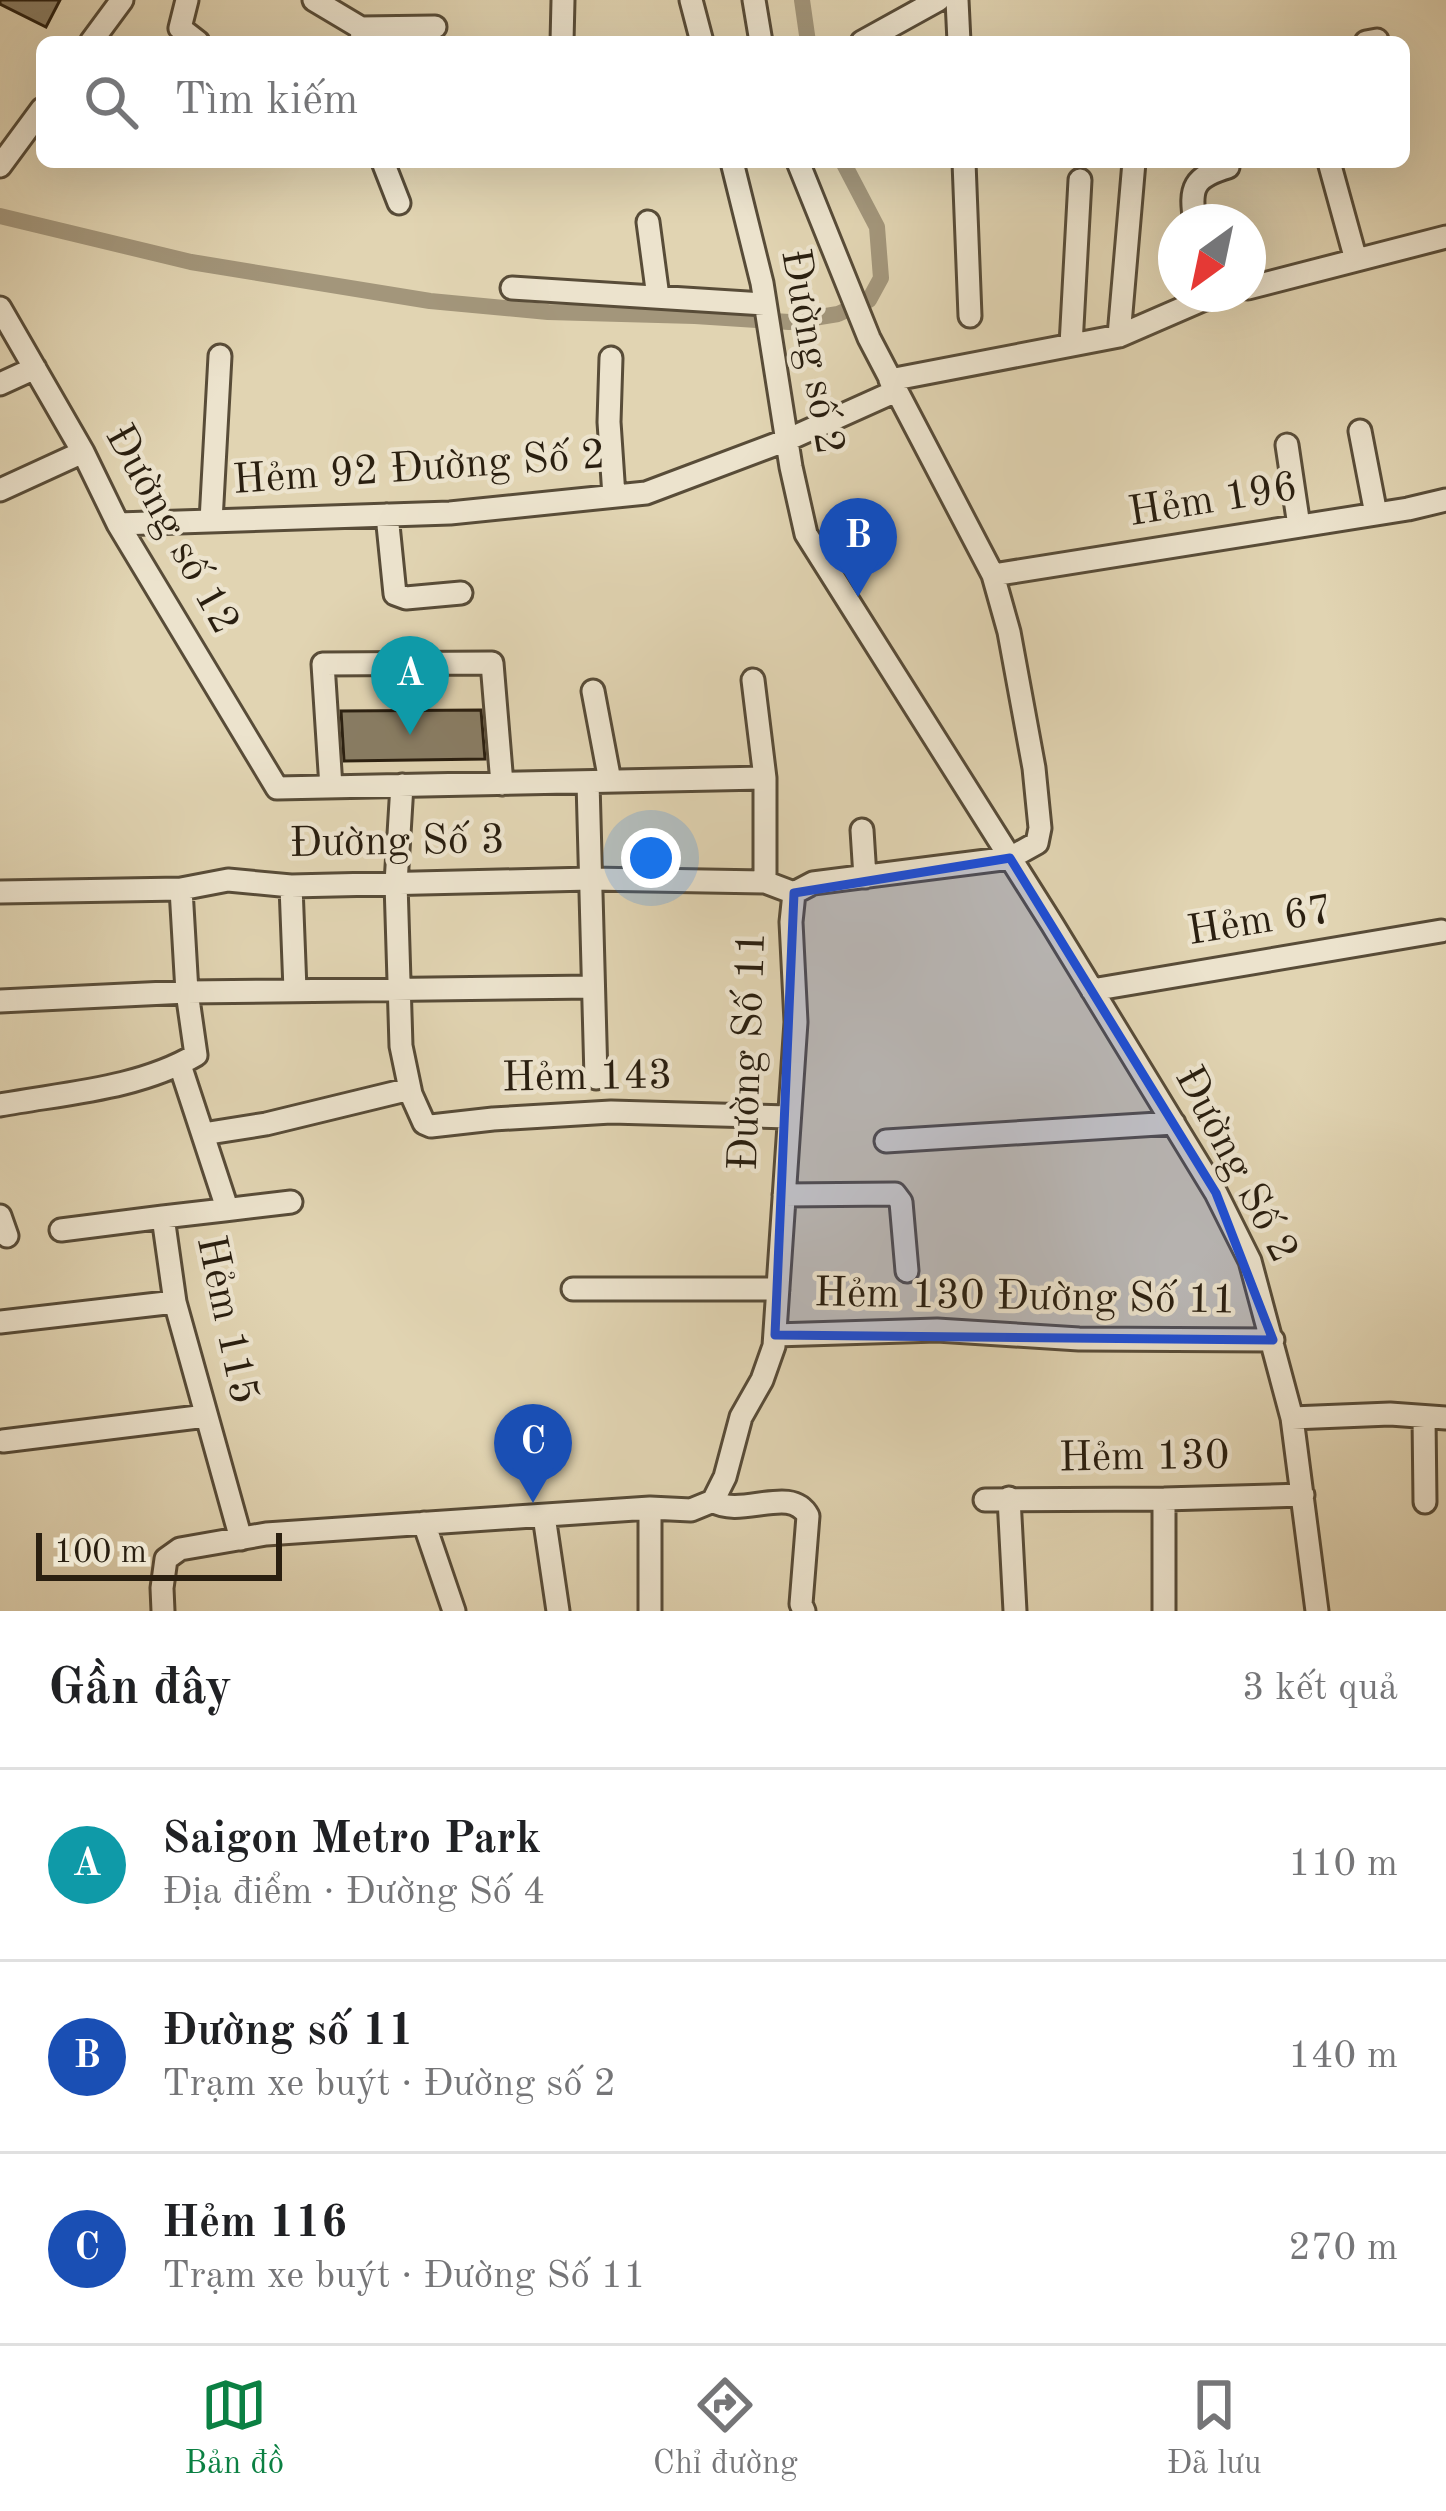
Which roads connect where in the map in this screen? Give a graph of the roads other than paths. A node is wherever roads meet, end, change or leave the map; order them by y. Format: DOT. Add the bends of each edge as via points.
graph roads {
  1 [pos="122,0"];
  2 [pos="187,0"];
  3 [pos="314,0"];
  4 [pos="563,0"];
  5 [pos="691,0"];
  6 [pos="754,0"];
  7 [pos="938,0"];
  8 [pos="957,0"];
  9 [pos="435,27"];
  10 [pos="362,35"];
  11 [pos="96,36"];
  12 [pos="190,36"];
  13 [pos="562,36"];
  14 [pos="700,36"];
  15 [pos="760,36"];
  16 [pos="873,36"];
  17 [pos="959,36"];
  18 [pos="36,117"];
  19 [pos="0,166"];
  20 [pos="385,168"];
  21 [pos="733,168"];
  22 [pos="800,168"];
  23 [pos="964,168"];
  24 [pos="1133,168"];
  25 [pos="1225,168"];
  26 [pos="1331,168"];
  27 [pos="1080,180"];
  28 [pos="399,202"];
  29 [pos="1193,204"];
  30 [pos="648,222"];
  31 [pos="1446,237"];
  32 [pos="1356,260"];
  33 [pos="1266,283"];
  34 [pos="512,288"];
  35 [pos="658,297"];
  36 [pos="765,304"];
  37 [pos="0,308"];
  38 [pos="1175,312"];
  39 [pos="970,316"];
  40 [pos="1119,336"];
  41 [pos="1071,345"];
  42 [pos="220,356"];
  43 [pos="611,358"];
  44 [pos="35,368"];
  45 [pos="0,384"];
  46 [pos="893,386"];
  47 [pos="1360,431"];
  48 [pos="787,440"];
  49 [pos="1287,445"];
  50 [pos="83,452"];
  51 [pos="0,490"];
  52 [pos="614,496"];
  53 [pos="1446,500"];
  54 [pos="1376,514"];
  55 [pos="387,515"];
  56 [pos="211,521"];
  57 [pos="118,524"];
  58 [pos="1299,526"];
  59 [pos="993,575"];
  60 [pos="461,593"];
  61 [pos="753,680"];
  62 [pos="593,691"];
  63 [pos="765,778"];
  64 [pos="599,782"];
  65 [pos="502,784"];
  66 [pos="402,785"];
  67 [pos="331,787"];
  68 [pos="862,830"];
  69 [pos="1010,858"];
  70 [pos="865,877"];
  71 [pos="590,879"];
  72 [pos="765,882"];
  73 [pos="396,884"];
  74 [pos="291,886"];
  75 [pos="181,889"];
  76 [pos="0,892"];
  77 [pos="794,893"];
  78 [pos="1441,932"];
  79 [pos="593,987"];
  80 [pos="400,989"];
  81 [pos="1092,990"];
  82 [pos="295,991"];
  83 [pos="187,992"];
  84 [pos="0,1001"];
  85 [pos="180,1065"];
  86 [pos="596,1078"];
  87 [pos="410,1089"];
  88 [pos="0,1105"];
  89 [pos="789,1117"];
  90 [pos="1174,1124"];
  91 [pos="203,1134"];
  92 [pos="886,1141"];
  93 [pos="784,1196"];
  94 [pos="291,1202"];
  95 [pos="224,1210"];
  96 [pos="164,1217"];
  97 [pos="61,1230"];
  98 [pos="907,1271"];
  99 [pos="573,1288"];
  100 [pos="778,1288"];
  101 [pos="175,1302"];
  102 [pos="0,1322"];
  103 [pos="775,1335"];
  104 [pos="1273,1340"];
  105 [pos="206,1416"];
  106 [pos="1435,1417"];
  107 [pos="1292,1418"];
  108 [pos="3,1441"];
  109 [pos="1303,1495"];
  110 [pos="1009,1498"];
  111 [pos="1164,1499"];
  112 [pos="985,1500"];
  113 [pos="713,1501"];
  114 [pos="1424,1502"];
  115 [pos="650,1508"];
  116 [pos="544,1516"];
  117 [pos="424,1523"];
  118 [pos="241,1539"];
  119 [pos="163,1611"];
  120 [pos="454,1611"];
  121 [pos="557,1611"];
  122 [pos="650,1611"];
  123 [pos="804,1611"];
  124 [pos="1016,1611"];
  125 [pos="1164,1611"];
  126 [pos="1317,1611"];
  1 -- 11 [label="street"];
  2 -- 12 [label="street" via="180,28"];
  3 -- 10 [label="street"];
  4 -- 13 [label="street"];
  5 -- 14 [label="street"];
  6 -- 15 [label="street"];
  7 -- 16 [label="street"];
  8 -- 17 [label="street"];
  9 -- 10 [label="street"];
  18 -- 19 [label="street"];
  20 -- 28 [label="street"];
  21 -- 36 [label="street, Đường số 2"];
  22 -- 46 [label="street"];
  23 -- 39 [label="street"];
  24 -- 40 [label="street"];
  25 -- 29 [label="street" via="1195,187"];
  26 -- 32 [label="street"];
  27 -- 41 [label="street"];
  30 -- 35 [label="street"];
  31 -- 32 [label="street"];
  32 -- 33 [label="street"];
  34 -- 35 [label="street"];
  35 -- 36 [label="street"];
  36 -- 48 [label="street, Đường số 2"];
  37 -- 44 [label="street, Đường số 12"];
  38 -- 40 [label="street, Hẻm 92 Đường Số 2"];
  40 -- 41 [label="street, Hẻm 92 Đường Số 2"];
  41 -- 46 [label="street, Hẻm 92 Đường Số 2"];
  42 -- 56 [label="street"];
  43 -- 52 [label="street"];
  44 -- 45 [label="street"];
  44 -- 50 [label="street, Đường số 12"];
  46 -- 48 [label="street, Hẻm 92 Đường Số 2"];
  46 -- 59 [label="street"];
  47 -- 54 [label="street"];
  48 -- 52 [label="street, Hẻm 92 Đường Số 2" via="646,493"];
  48 -- 69 [label="street, Đường số 2" via="806,534"];
  49 -- 58 [label="street"];
  50 -- 51 [label="street"];
  50 -- 57 [label="street, Đường số 12"];
  52 -- 55 [label="street, Hẻm 92 Đường Số 2"];
  53 -- 54 [label="street, Hẻm 196"];
  54 -- 58 [label="street, Hẻm 196"];
  55 -- 56 [label="street, Hẻm 92 Đường Số 2"];
  55 -- 60 [label="street" via="395,594"];
  56 -- 57 [label="street, Hẻm 92 Đường Số 2"];
  57 -- 67 [label="street, Đường số 12" via="277,788"];
  58 -- 59 [label="street, Hẻm 196"];
  59 -- 69 [label="street" via="1040,828 1037,843"];
  61 -- 63 [label="street"];
  62 -- 64 [label="street"];
  63 -- 64 [label="street"];
  63 -- 72 [label="street"];
  64 -- 65 [label="street"];
  64 -- 71 [label="street"];
  65 -- 66 [label="street"];
  65 -- 67 [label="street" via="492,663 323,664"];
  66 -- 67 [label="street"];
  66 -- 73 [label="street"];
  68 -- 70 [label="street"];
  69 -- 70 [label="street, Đường Số 11"];
  69 -- 81 [label="street, Đường Số 2"];
  70 -- 77 [label="street, Đường Số 11"];
  71 -- 72 [label="street, Đường Số 3"];
  71 -- 73 [label="street, Đường Số 3"];
  71 -- 79 [label="street"];
  72 -- 77 [label="street, Đường Số 3"];
  73 -- 74 [label="street, Đường Số 3"];
  73 -- 80 [label="street"];
  74 -- 75 [label="street, Đường Số 3" via="228,880"];
  74 -- 82 [label="street"];
  75 -- 76 [label="street, Đường Số 3"];
  75 -- 83 [label="street"];
  77 -- 89 [label="street, Đường Số 11"];
  78 -- 81 [label="street, Hẻm 67"];
  79 -- 80 [label="street"];
  79 -- 86 [label="street"];
  80 -- 82 [label="street"];
  80 -- 87 [label="street"];
  81 -- 90 [label="street, Đường Số 2"];
  82 -- 83 [label="street"];
  83 -- 84 [label="street"];
  83 -- 85 [label="street" via="196,1055"];
  85 -- 88 [label="street" via="136,1081"];
  85 -- 91 [label="street"];
  87 -- 89 [label="street, Hẻm 143" via="430,1126 611,1112"];
  87 -- 91 [label="street"];
  89 -- 93 [label="street, Đường Số 11"];
  90 -- 92 [label="street"];
  90 -- 104 [label="street, Đường Số 2" via="1250,1261"];
  91 -- 95 [label="street"];
  93 -- 98 [label="street" via="896,1193"];
  93 -- 100 [label="street, Đường Số 11"];
  94 -- 95 [label="street"];
  95 -- 96 [label="street"];
  96 -- 97 [label="street, Hẻm 115"];
  96 -- 101 [label="street, Hẻm 115"];
  99 -- 100 [label="street"];
  100 -- 103 [label="street, Đường Số 11"];
  101 -- 102 [label="street"];
  101 -- 105 [label="street, Hẻm 115"];
  103 -- 104 [label="street, Hẻm 130 Đường Số 11" via="937,1330"];
  103 -- 113 [label="street, Đường Số 11"];
  104 -- 107 [label="street, Đường Số 2"];
  105 -- 108 [label="street"];
  105 -- 118 [label="street, Hẻm 115"];
  106 -- 107 [label="street"];
  106 -- 114 [label="street"];
  107 -- 109 [label="street, Đường Số 2"];
  109 -- 111 [label="street, Hẻm 130"];
  109 -- 126 [label="street, Đường Số 2"];
  110 -- 111 [label="street, Hẻm 130"];
  110 -- 112 [label="street, Hẻm 130"];
  110 -- 124 [label="street"];
  111 -- 125 [label="street"];
  113 -- 115 [label="street" via="691,1510"];
  113 -- 123 [label="street" via="805,1509"];
  115 -- 116 [label="street"];
  115 -- 122 [label="street"];
  116 -- 117 [label="street"];
  116 -- 121 [label="street"];
  117 -- 118 [label="street"];
  117 -- 120 [label="street"];
  118 -- 119 [label="street" via="180,1549 166,1559"];
}
